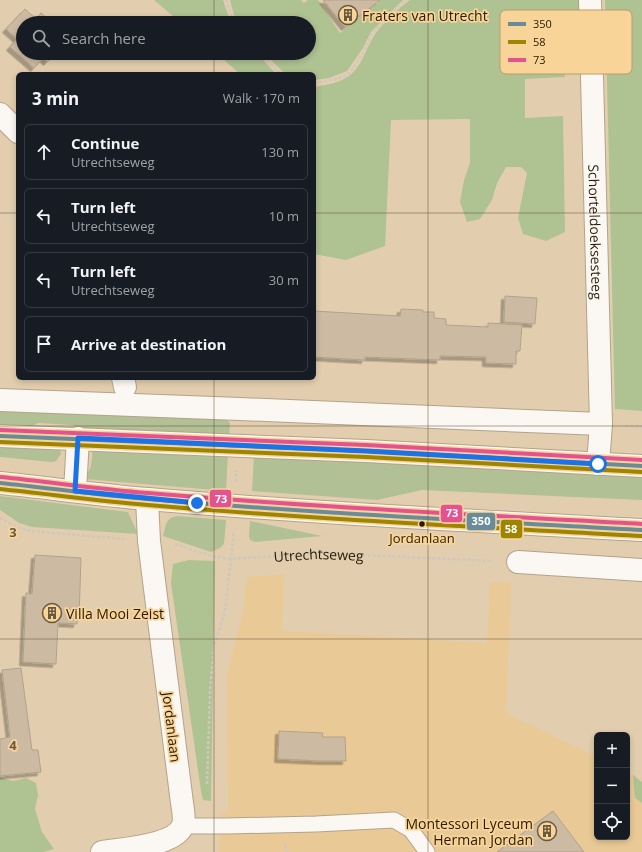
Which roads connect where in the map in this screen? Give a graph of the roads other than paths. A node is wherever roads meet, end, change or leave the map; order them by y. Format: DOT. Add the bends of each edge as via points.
graph roads {
  1 [pos="590,0"];
  2 [pos="590,10"];
  3 [pos="592,74"];
  4 [pos="0,114"];
  5 [pos="16,130"];
  6 [pos="0,400"];
  7 [pos="601,424"];
  8 [pos="0,436"];
  9 [pos="78,438"];
  10 [pos="598,464"];
  11 [pos="642,466"];
  12 [pos="0,483"];
  13 [pos="75,491"];
  14 [pos="147,499"];
  15 [pos="642,530"];
  16 [pos="518,562"];
  17 [pos="642,570"];
  18 [pos="180,830"];
  19 [pos="102,852"];
  20 [pos="427,852"];
  1 -- 2 [label="street, Schorteldoeksesteeg"];
  3 -- 7 [label="street, Schorteldoeksesteeg"];
  4 -- 5 [label="street"];
  6 -- 7 [label="street"];
  7 -- 10 [label="street, Schorteldoeksesteeg"];
  8 -- 9 [label="street"];
  9 -- 10 [label="street"];
  9 -- 13 [label="street"];
  10 -- 11 [label="street"];
  12 -- 13 [label="street"];
  13 -- 14 [label="street"];
  14 -- 15 [label="street" via="431,519"];
  14 -- 18 [label="street, Jordanlaan" via="149,541 182,804"];
  16 -- 17 [label="street"];
  18 -- 19 [label="street" via="169,840"];
  18 -- 20 [label="lane" via="394,820 412,830"];
}
